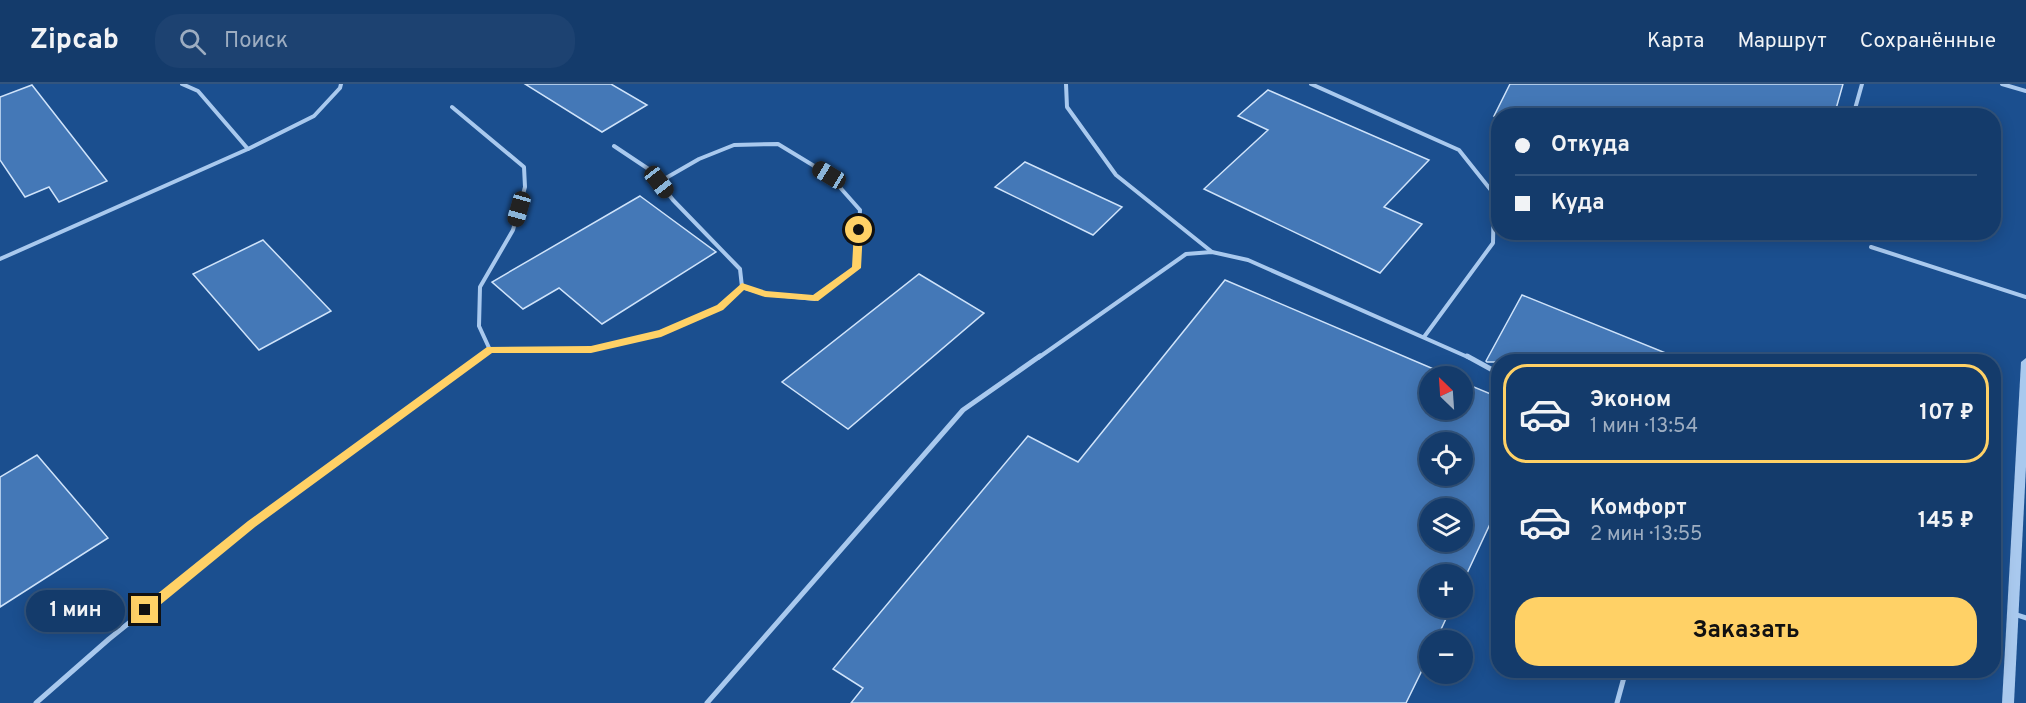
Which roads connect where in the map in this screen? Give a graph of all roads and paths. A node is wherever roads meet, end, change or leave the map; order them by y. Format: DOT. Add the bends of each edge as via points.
graph roads {
  1 [pos="182,84"];
  2 [pos="341,84"];
  3 [pos="1066,84"];
  4 [pos="1311,84"];
  5 [pos="1862,84"];
  6 [pos="2002,84"];
  7 [pos="2026,91"];
  8 [pos="452,107"];
  9 [pos="1855,108"];
  10 [pos="614,146"];
  11 [pos="248,149"];
  12 [pos="659,182"];
  13 [pos="1491,190"];
  14 [pos="1493,240"];
  15 [pos="1870,247"];
  16 [pos="1212,252"];
  17 [pos="0,259"];
  18 [pos="742,287"];
  19 [pos="2026,297"];
  20 [pos="1424,337"];
  21 [pos="490,350"];
  22 [pos="2026,362"];
  23 [pos="1491,369"];
  24 [pos="2025,410"];
  25 [pos="2013,613"];
  26 [pos="2026,618"];
  27 [pos="1624,678"];
  28 [pos="36,703"];
  29 [pos="706,703"];
  30 [pos="1617,703"];
  31 [pos="2008,703"];
  1 -- 11 [label="lane" via="198,91"];
  2 -- 11 [label="lane" via="314,116"];
  3 -- 16 [label="lane" via="1067,107 1116,175"];
  4 -- 13 [label="lane" via="1459,150"];
  5 -- 9 [label="lane"];
  6 -- 7 [label="lane"];
  8 -- 21 [label="lane" via="524,167 525,187 513,230 480,286 479,326"];
  10 -- 12 [label="lane" via="650,170"];
  11 -- 17 [label="lane"];
  12 -- 18 [label="lane" via="740,269"];
  12 -- 18 [label="lane" via="734,145 778,144 829,175 860,210 857,268 815,299 765,294"];
  14 -- 20 [label="lane"];
  15 -- 19 [label="lane"];
  16 -- 20 [label="lane" via="1248,260"];
  16 -- 29 [label="lane" via="1186,254 963,410"];
  18 -- 21 [label="lane" via="720,307 661,333 591,349"];
  20 -- 23 [label="lane"];
  21 -- 28 [label="lane" via="252,524"];
  22 -- 24 [label="street"];
  24 -- 25 [label="street"];
  25 -- 26 [label="lane"];
  25 -- 31 [label="street"];
  27 -- 30 [label="lane"];
}
